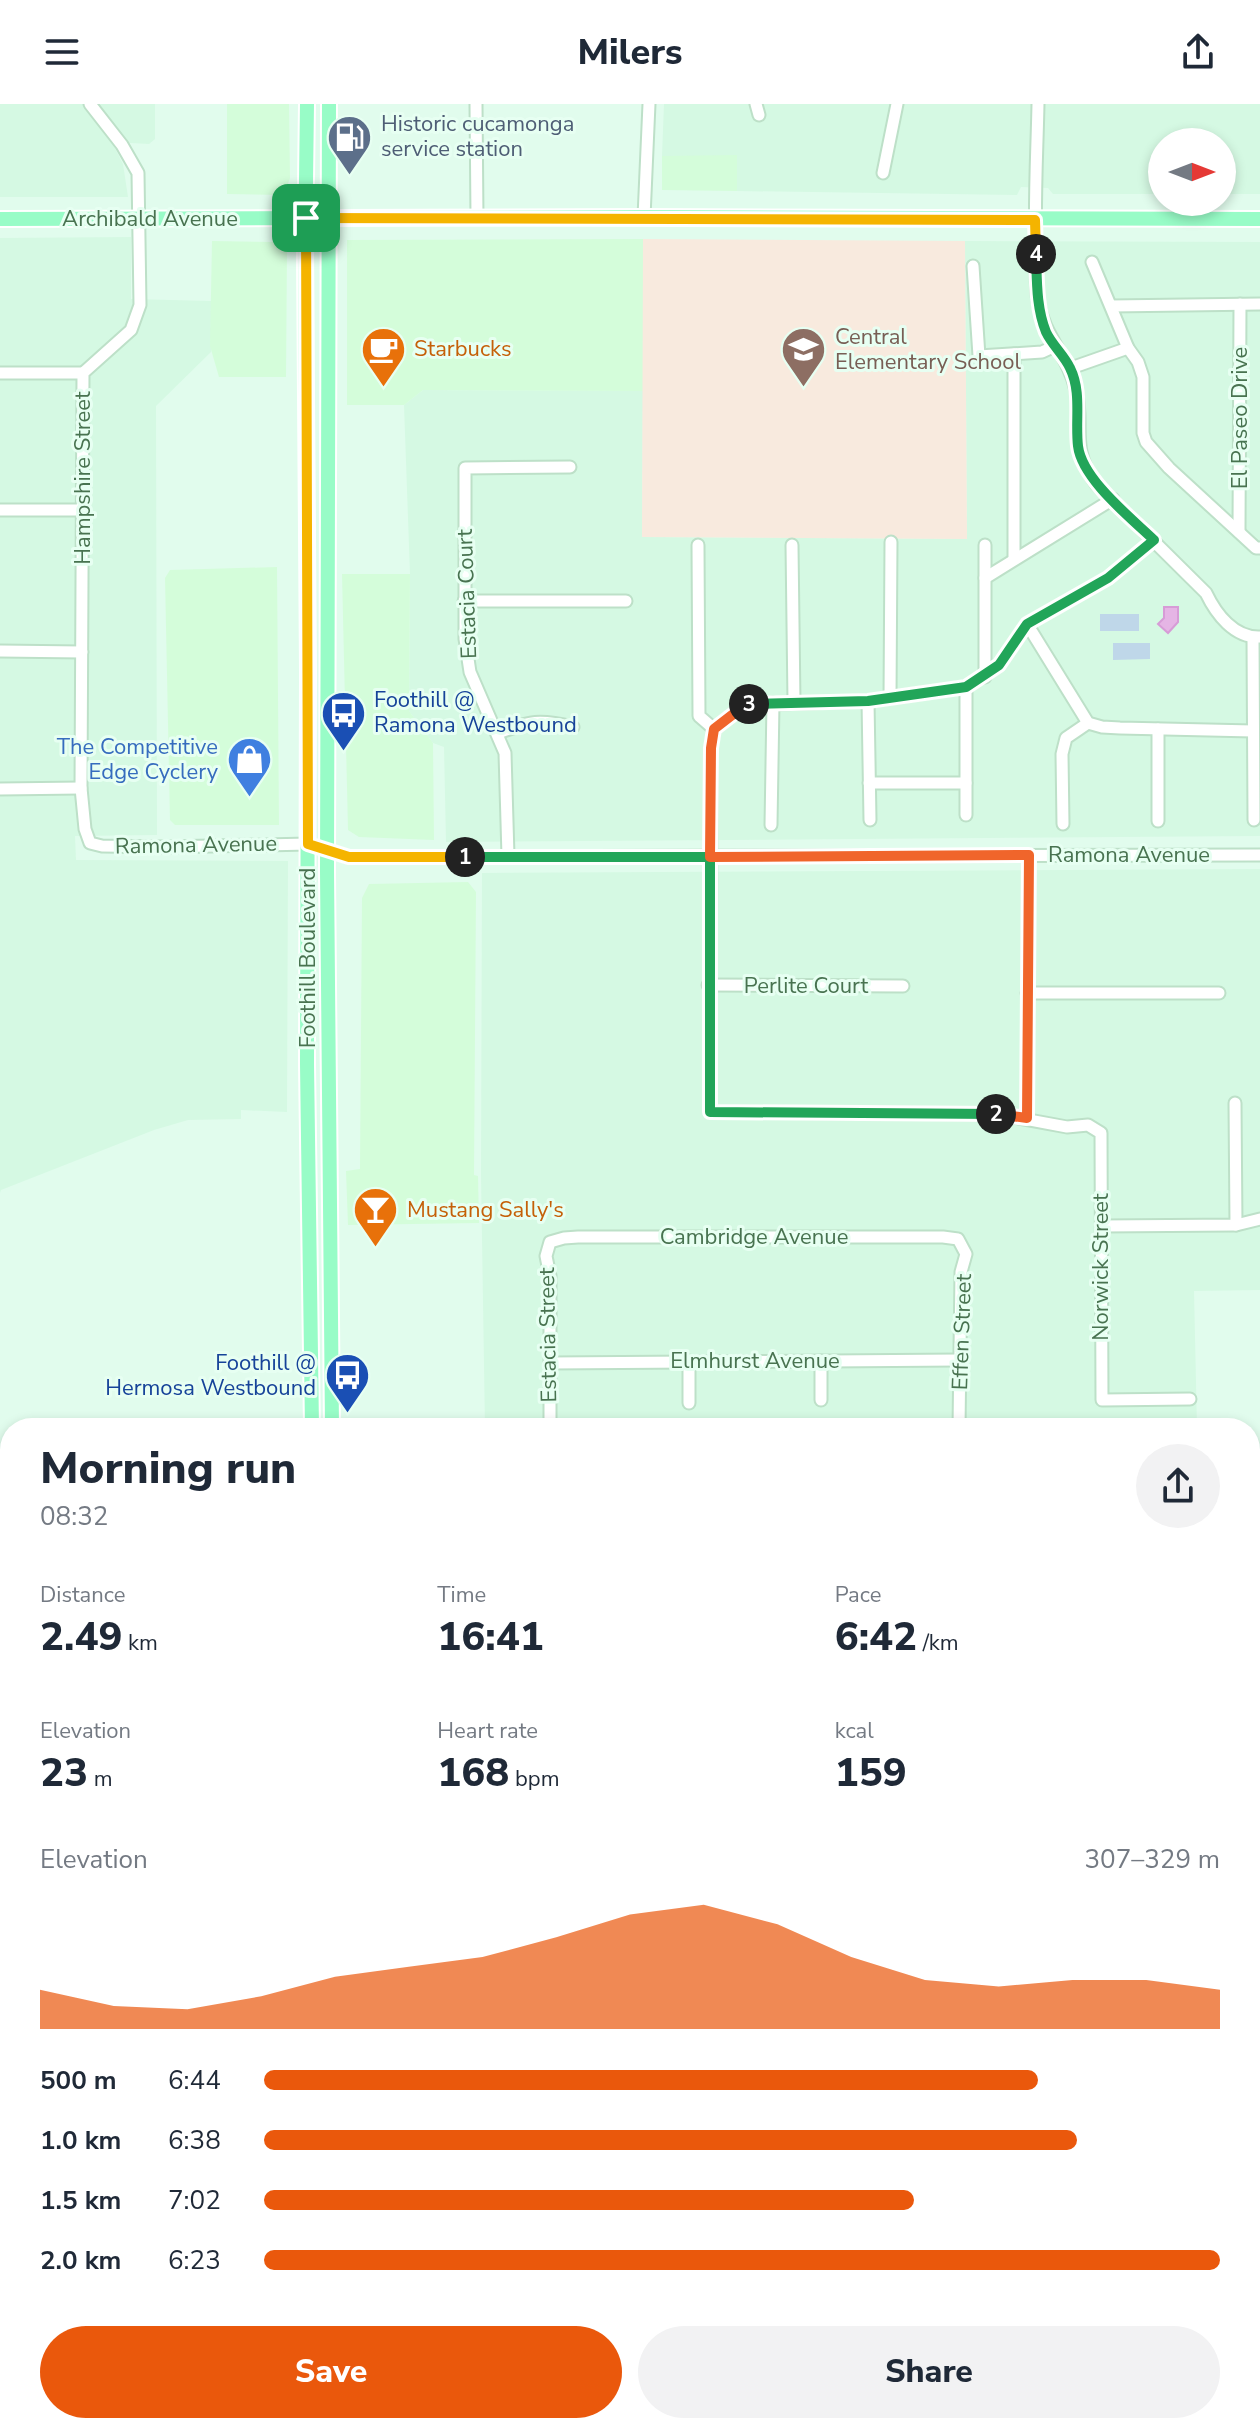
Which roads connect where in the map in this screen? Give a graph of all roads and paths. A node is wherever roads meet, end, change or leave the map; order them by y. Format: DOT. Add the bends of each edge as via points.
graph roads {
  1 [pos="90,104"];
  2 [pos="307,104"];
  3 [pos="329,104"];
  4 [pos="476,104"];
  5 [pos="649,104"];
  6 [pos="897,104"];
  7 [pos="1038,104"];
  8 [pos="883,173"];
  9 [pos="477,217"];
  10 [pos="644,217"];
  11 [pos="306,218"];
  12 [pos="328,218"];
  13 [pos="0,219"];
  14 [pos="139,219"];
  15 [pos="1260,219"];
  16 [pos="1035,220"];
  17 [pos="1092,262"];
  18 [pos="973,266"];
  19 [pos="1240,304"];
  20 [pos="1260,304"];
  21 [pos="1111,306"];
  22 [pos="1055,346"];
  23 [pos="1128,348"];
  24 [pos="1014,354"];
  25 [pos="1071,368"];
  26 [pos="0,373"];
  27 [pos="83,373"];
  28 [pos="570,467"];
  29 [pos="1113,499"];
  30 [pos="0,510"];
  31 [pos="83,510"];
  32 [pos="1239,532"];
  33 [pos="1154,540"];
  34 [pos="891,542"];
  35 [pos="698,545"];
  36 [pos="792,545"];
  37 [pos="985,545"];
  38 [pos="1260,548"];
  39 [pos="1014,559"];
  40 [pos="985,578"];
  41 [pos="464,601"];
  42 [pos="626,601"];
  43 [pos="1027,624"];
  44 [pos="1256,638"];
  45 [pos="0,651"];
  46 [pos="82,652"];
  47 [pos="985,677"];
  48 [pos="966,687"];
  49 [pos="890,698"];
  50 [pos="868,701"];
  51 [pos="773,703"];
  52 [pos="794,703"];
  53 [pos="1088,723"];
  54 [pos="573,727"];
  55 [pos="714,729"];
  56 [pos="1158,729"];
  57 [pos="1253,731"];
  58 [pos="498,733"];
  59 [pos="869,783"];
  60 [pos="966,783"];
  61 [pos="81,788"];
  62 [pos="0,789"];
  63 [pos="966,815"];
  64 [pos="870,820"];
  65 [pos="1254,820"];
  66 [pos="1158,821"];
  67 [pos="1063,824"];
  68 [pos="771,825"];
  69 [pos="90,843"];
  70 [pos="308,844"];
  71 [pos="327,849"];
  72 [pos="1029,855"];
  73 [pos="1260,855"];
  74 [pos="508,856"];
  75 [pos="710,857"];
  76 [pos="708,985"];
  77 [pos="903,986"];
  78 [pos="1027,993"];
  79 [pos="1219,993"];
  80 [pos="1235,1103"];
  81 [pos="1027,1118"];
  82 [pos="1260,1219"];
  83 [pos="1236,1225"];
  84 [pos="1102,1226"];
  85 [pos="958,1239"];
  86 [pos="550,1242"];
  87 [pos="959,1360"];
  88 [pos="689,1361"];
  89 [pos="821,1361"];
  90 [pos="550,1363"];
  91 [pos="1190,1399"];
  92 [pos="821,1400"];
  93 [pos="689,1403"];
  94 [pos="312,1418"];
  95 [pos="332,1418"];
  96 [pos="550,1418"];
  97 [pos="959,1418"];
  1 -- 14 [label="street, Hampshire Street" via="138,173"];
  2 -- 11 [label="main road, Foothill Boulevard"];
  3 -- 12 [label="main road, Foothill Boulevard"];
  4 -- 9 [label="street"];
  5 -- 10 [label="street"];
  6 -- 8 [label="street"];
  7 -- 16 [label="street"];
  9 -- 10 [label="main road, Archibald Avenue"];
  9 -- 12 [label="main road, Archibald Avenue"];
  10 -- 16 [label="main road, Archibald Avenue"];
  11 -- 12 [label="main road, Archibald Avenue"];
  11 -- 14 [label="main road, Archibald Avenue"];
  11 -- 70 [label="main road, Foothill Boulevard"];
  12 -- 71 [label="main road, Foothill Boulevard"];
  13 -- 14 [label="main road, Archibald Avenue"];
  14 -- 27 [label="street, Hampshire Street" via="140,305 131,330"];
  15 -- 16 [label="main road, Archibald Avenue"];
  16 -- 22 [label="street" via="1038,299 1046,333"];
  17 -- 21 [label="street"];
  18 -- 24 [label="street" via="979,356"];
  19 -- 20 [label="street"];
  19 -- 21 [label="street"];
  19 -- 32 [label="street, El Paseo Drive"];
  21 -- 23 [label="street"];
  22 -- 24 [label="street"];
  22 -- 25 [label="street"];
  23 -- 25 [label="street"];
  23 -- 32 [label="street" via="1143,377 1146,442"];
  24 -- 39 [label="street"];
  25 -- 29 [label="street" via="1078,448 1085,468"];
  26 -- 27 [label="street"];
  27 -- 31 [label="street, Hampshire Street"];
  28 -- 41 [label="street, Estacia Court" via="465,468"];
  29 -- 33 [label="street"];
  29 -- 39 [label="street"];
  30 -- 31 [label="street"];
  31 -- 46 [label="street, Hampshire Street"];
  32 -- 38 [label="street"];
  33 -- 43 [label="street" via="1108,578"];
  33 -- 44 [label="street" via="1206,593 1217,616"];
  34 -- 49 [label="street"];
  35 -- 55 [label="street" via="699,716"];
  36 -- 52 [label="street"];
  37 -- 40 [label="street"];
  39 -- 40 [label="street"];
  40 -- 47 [label="street"];
  41 -- 42 [label="street"];
  41 -- 58 [label="street, Estacia Court" via="470,672"];
  43 -- 47 [label="street"];
  43 -- 53 [label="street"];
  44 -- 57 [label="street"];
  45 -- 46 [label="street"];
  46 -- 61 [label="street, Hampshire Street"];
  47 -- 48 [label="street"];
  48 -- 49 [label="street"];
  48 -- 60 [label="street"];
  49 -- 50 [label="street"];
  50 -- 52 [label="street"];
  50 -- 59 [label="street"];
  51 -- 52 [label="street"];
  51 -- 55 [label="street" via="745,705"];
  51 -- 68 [label="street"];
  53 -- 56 [label="street"];
  53 -- 67 [label="street" via="1066,738 1062,754"];
  54 -- 58 [label="street" via="528,722"];
  55 -- 75 [label="street"];
  56 -- 57 [label="street"];
  56 -- 66 [label="street"];
  57 -- 65 [label="street"];
  58 -- 74 [label="street, Estacia Court" via="507,772"];
  59 -- 60 [label="street"];
  59 -- 64 [label="street"];
  60 -- 63 [label="street"];
  61 -- 62 [label="street"];
  61 -- 69 [label="street, Hampshire Street"];
  69 -- 70 [label="street, Ramona Avenue"];
  70 -- 71 [label="street, Ramona Avenue"];
  70 -- 94 [label="main road, Foothill Boulevard"];
  71 -- 74 [label="street, Ramona Avenue" via="349,857"];
  71 -- 95 [label="main road, Foothill Boulevard"];
  72 -- 73 [label="street, Ramona Avenue"];
  72 -- 75 [label="street, Ramona Avenue"];
  72 -- 78 [label="street"];
  74 -- 75 [label="street, Ramona Avenue"];
  75 -- 76 [label="street"];
  76 -- 77 [label="street, Perlite Court"];
  76 -- 81 [label="street" via="710,1112"];
  78 -- 79 [label="street"];
  78 -- 81 [label="street"];
  80 -- 83 [label="street"];
  81 -- 84 [label="street, Norwick Street" via="1067,1127 1088,1125 1101,1133"];
  82 -- 83 [label="street"];
  83 -- 84 [label="street"];
  84 -- 91 [label="street, Norwick Street" via="1102,1400"];
  85 -- 86 [label="street, Cambridge Avenue" via="594,1237"];
  85 -- 87 [label="street, Effen Street" via="966,1254"];
  86 -- 90 [label="street, Estacia Street"];
  87 -- 89 [label="street, Elmhurst Avenue"];
  87 -- 97 [label="street, Effen Street"];
  88 -- 89 [label="street, Elmhurst Avenue"];
  88 -- 90 [label="street, Elmhurst Avenue"];
  88 -- 93 [label="street"];
  89 -- 92 [label="street"];
  90 -- 96 [label="street, Estacia Street"];
}
